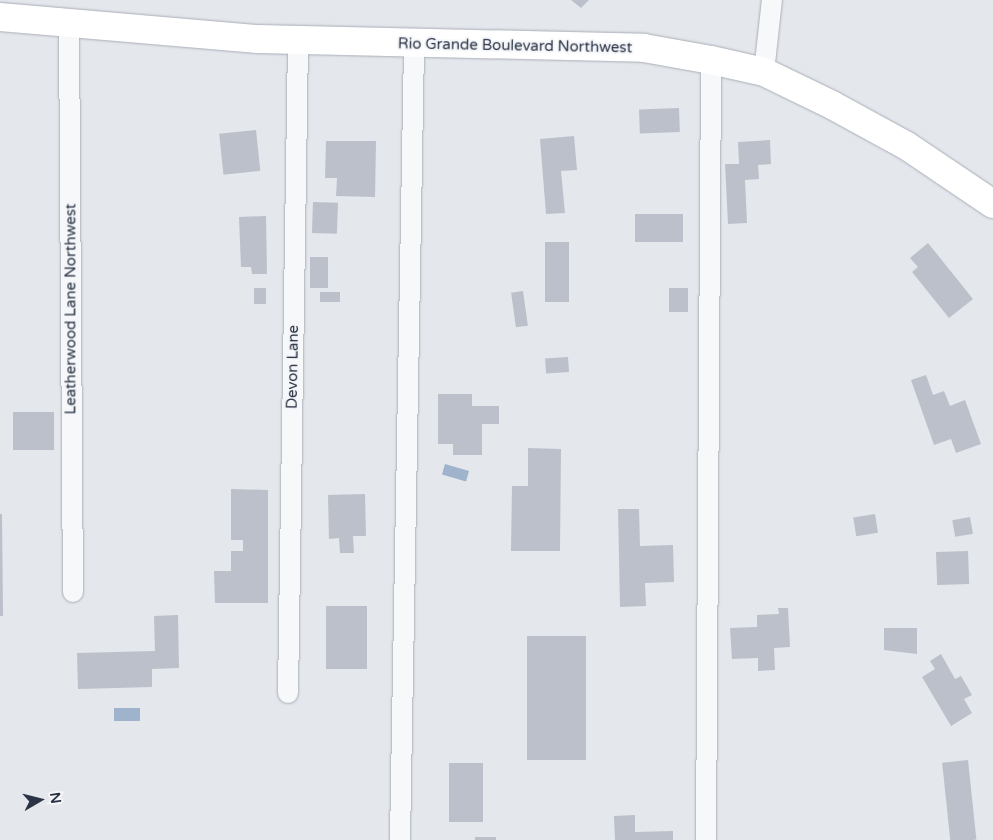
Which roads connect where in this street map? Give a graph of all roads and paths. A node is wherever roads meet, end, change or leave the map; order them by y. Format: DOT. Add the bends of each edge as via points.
graph roads {
  1 [pos="772,0"];
  2 [pos="0,17"];
  3 [pos="69,25"];
  4 [pos="298,40"];
  5 [pos="414,45"];
  6 [pos="711,60"];
  7 [pos="764,72"];
  8 [pos="993,204"];
  9 [pos="73,592"];
  10 [pos="288,693"];
  11 [pos="400,840"];
  12 [pos="706,840"];
  1 -- 7 [label="street"];
  2 -- 3 [label="street, Rio Grande Boulevard Northwest"];
  3 -- 4 [label="street, Rio Grande Boulevard Northwest"];
  3 -- 9 [label="street, Leatherwood Lane Northwest"];
  4 -- 5 [label="street, Rio Grande Boulevard Northwest"];
  4 -- 10 [label="street, Devon Lane"];
  5 -- 6 [label="street, Rio Grande Boulevard Northwest" via="644,48"];
  5 -- 11 [label="street"];
  6 -- 7 [label="street, Rio Grande Boulevard Northwest"];
  6 -- 12 [label="street"];
  7 -- 8 [label="street, Rio Grande Boulevard Northwest" via="907,146"];
}
